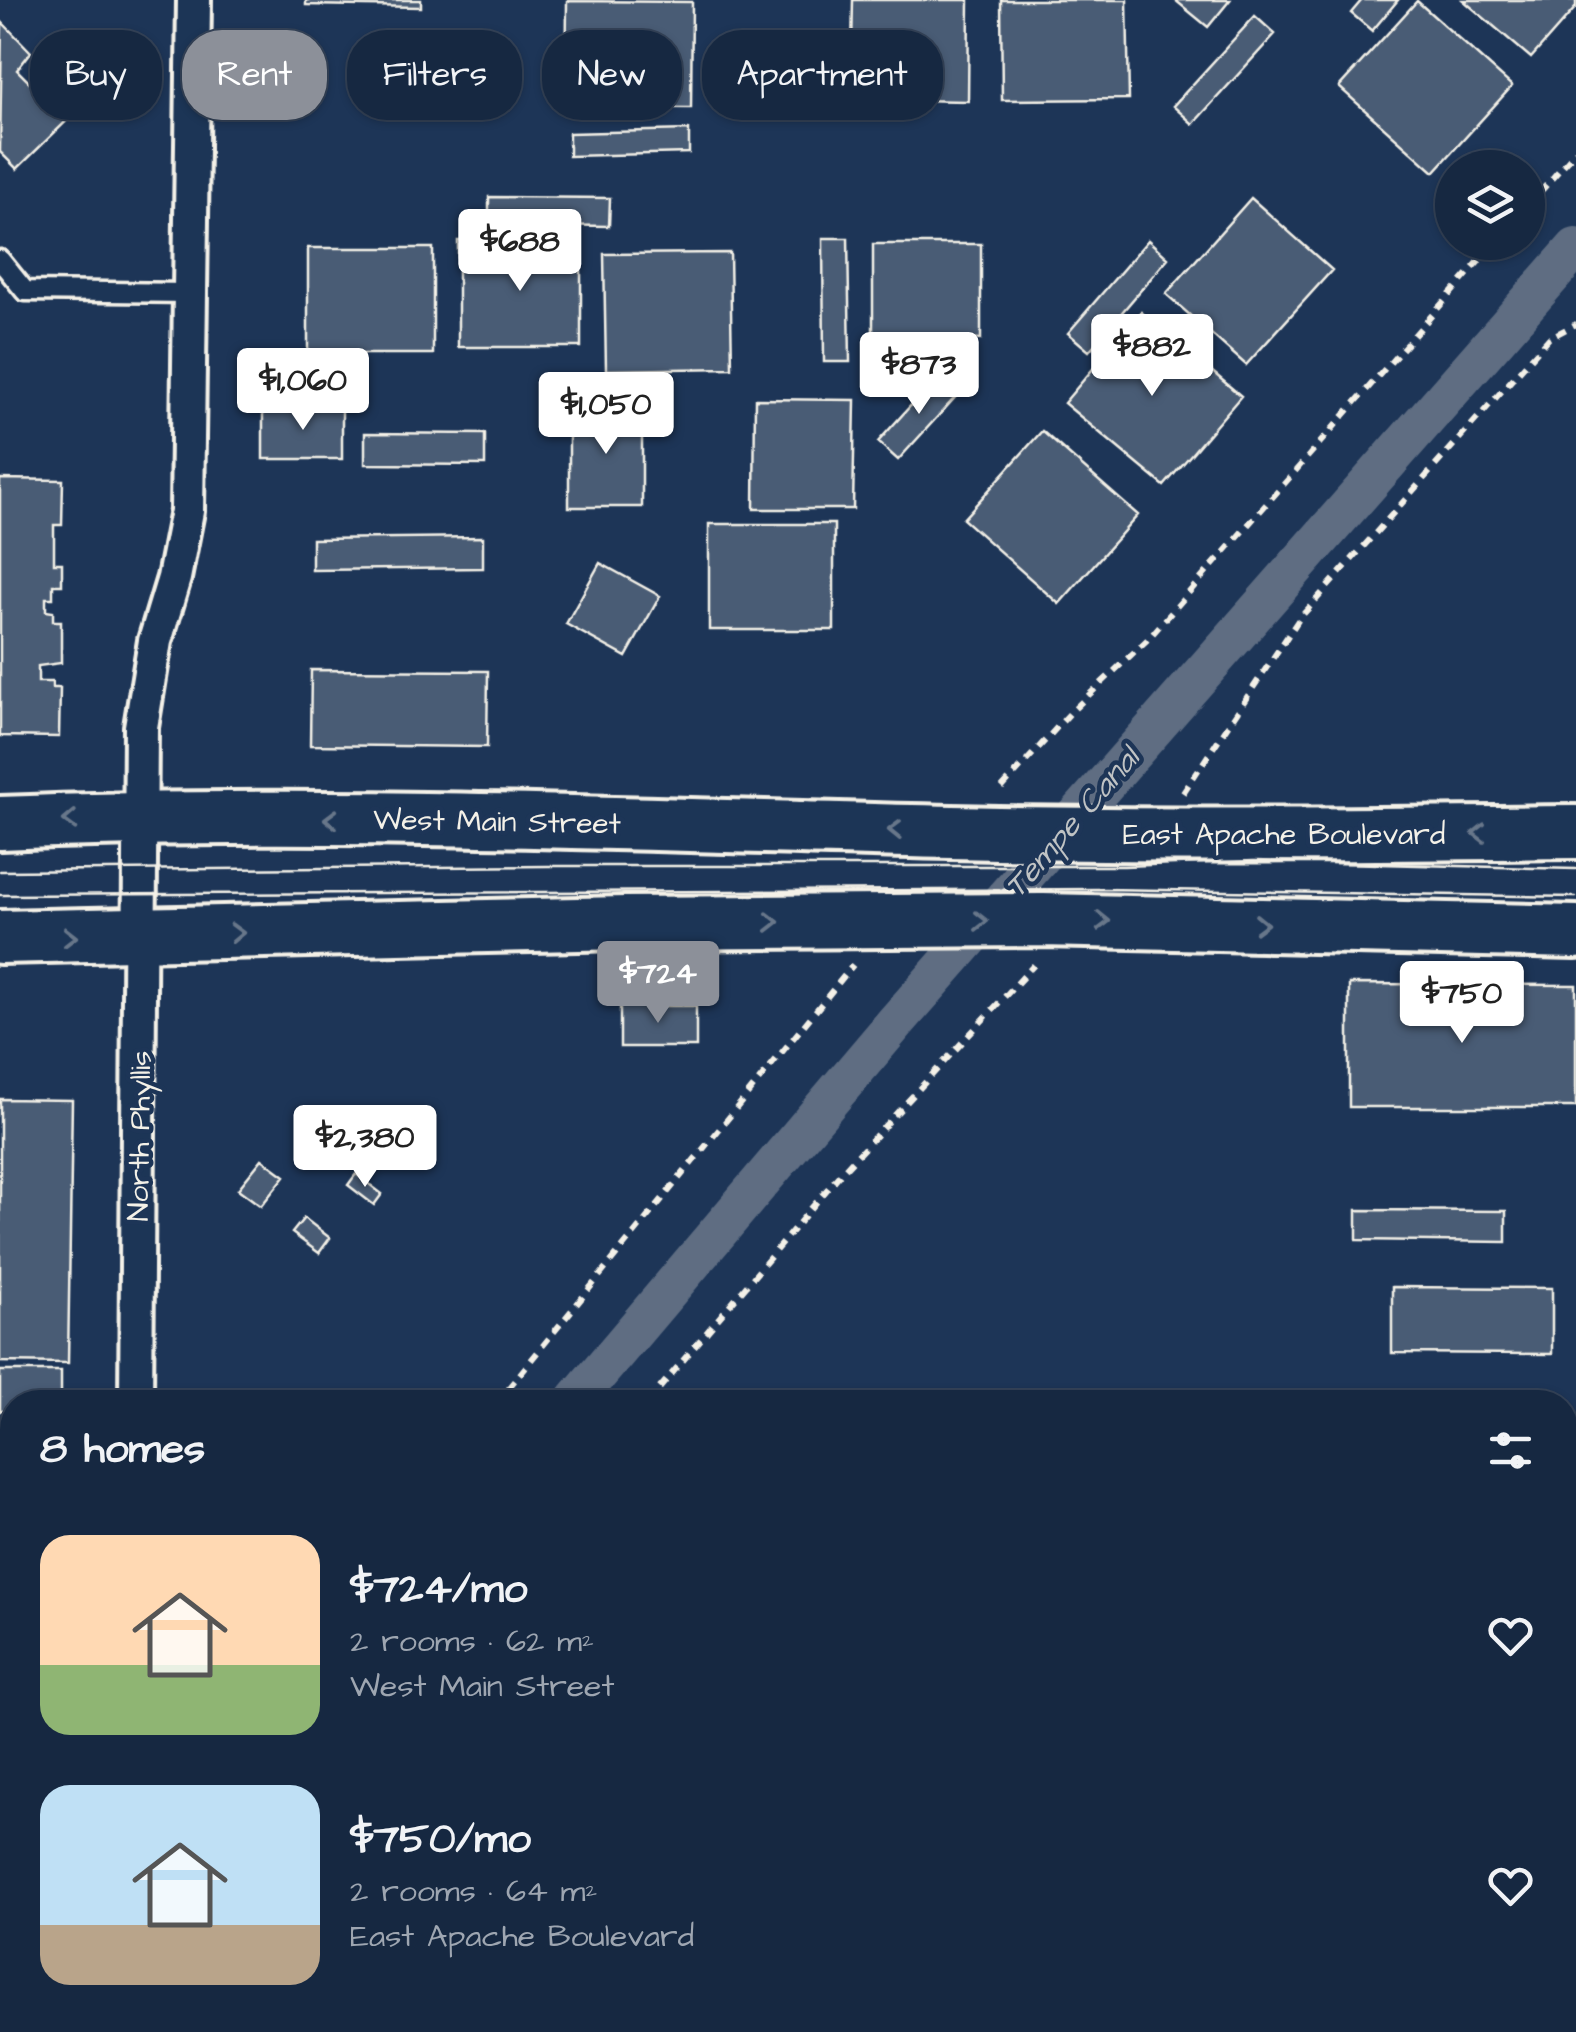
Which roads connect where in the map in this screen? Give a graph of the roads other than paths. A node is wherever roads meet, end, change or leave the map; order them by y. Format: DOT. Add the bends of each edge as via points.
graph roads {
  1 [pos="194,0"];
  2 [pos="0,260"];
  3 [pos="190,293"];
  4 [pos="140,819"];
  5 [pos="0,823"];
  6 [pos="993,832"];
  7 [pos="1576,832"];
  8 [pos="1576,932"];
  9 [pos="140,936"];
  10 [pos="0,937"];
  11 [pos="136,1390"];
  1 -- 3 [label="street, North Phyllis"];
  2 -- 3 [label="lane" via="25,290"];
  3 -- 4 [label="street, North Phyllis" via="187,511 141,727"];
  4 -- 5 [label="main road, West Main Street, one-way"];
  6 -- 4 [label="main road, West Main Street, one-way" via="600,821"];
  4 -- 9 [label="street, North Phyllis"];
  7 -- 6 [label="main road, East Apache Boulevard, one-way"];
  9 -- 8 [label="main road, one-way" via="1043,920"];
  10 -- 9 [label="main road, one-way"];
  9 -- 11 [label="street, North Phyllis"];
}
